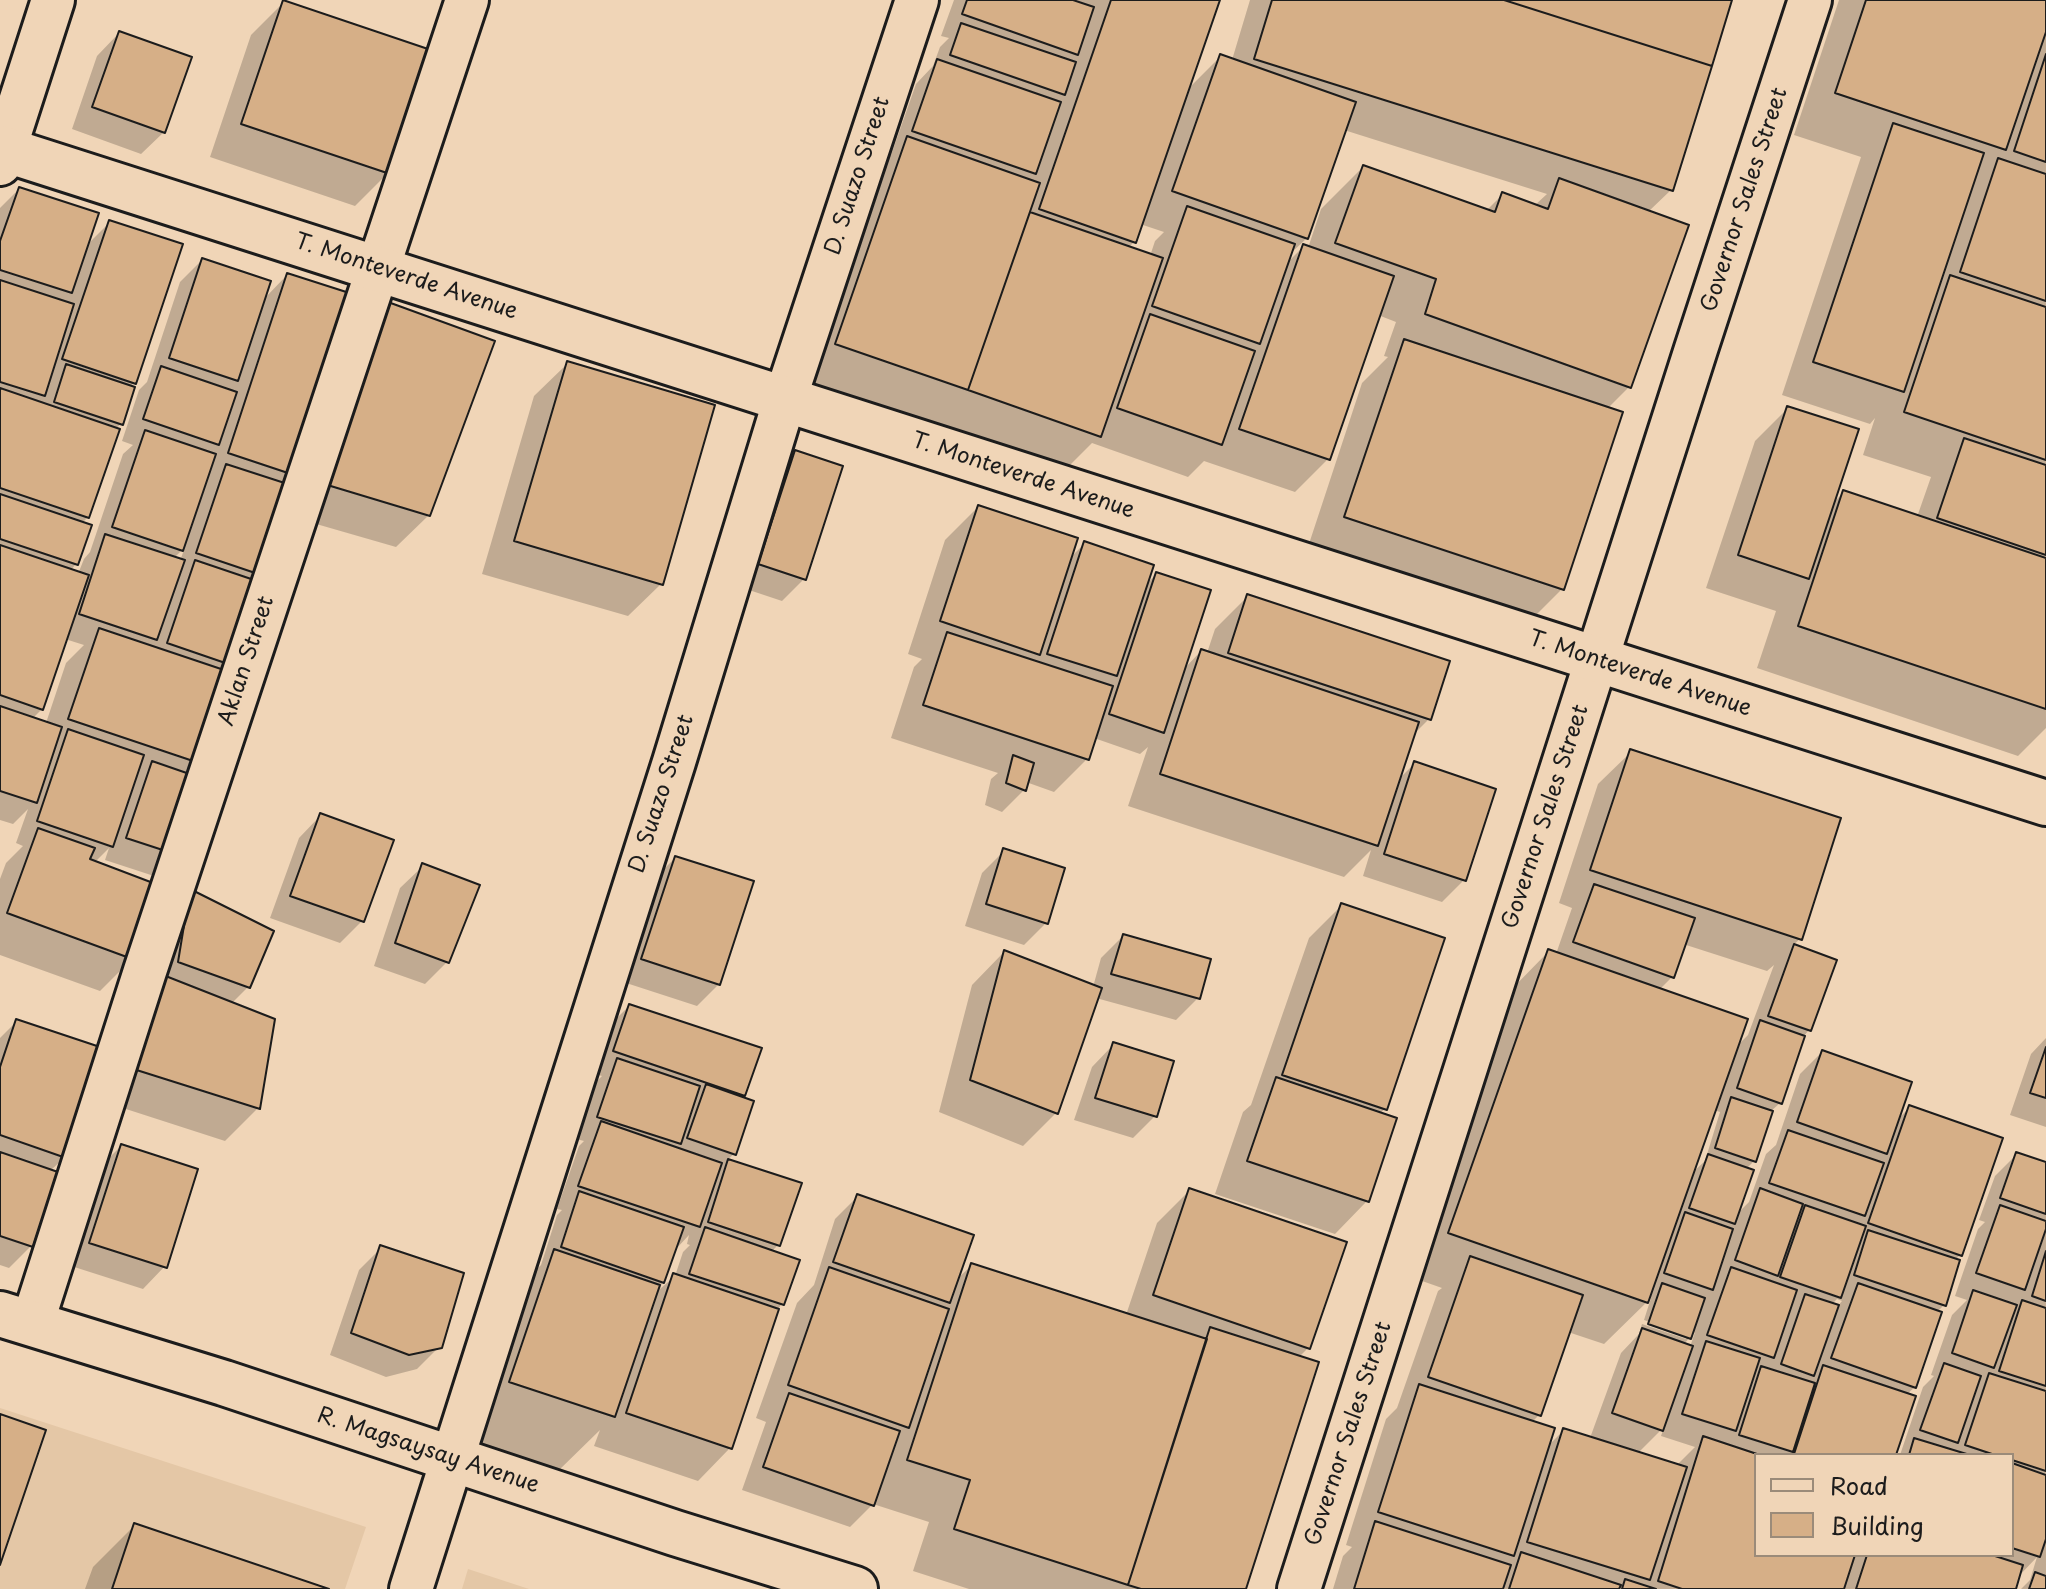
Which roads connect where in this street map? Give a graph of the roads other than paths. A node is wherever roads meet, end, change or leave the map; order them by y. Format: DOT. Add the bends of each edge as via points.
graph roads {
  1 [pos="53,0"];
  2 [pos="467,0"];
  3 [pos="917,0"];
  4 [pos="1810,0"];
  5 [pos="2,154"];
  6 [pos="376,268"];
  7 [pos="785,399"];
  8 [pos="1596,660"];
  9 [pos="2046,803"];
  10 [pos="16,1319"];
  11 [pos="453,1459"];
  12 [pos="411,1589"];
  13 [pos="855,1589"];
  14 [pos="1299,1589"];
  1 -- 5 [label="street"];
  2 -- 6 [label="street, Aklan Street"];
  3 -- 7 [label="street, D. Suazo Street"];
  4 -- 8 [label="street, Governor Sales Street"];
  5 -- 6 [label="street, T. Monteverde Avenue"];
  6 -- 7 [label="street, T. Monteverde Avenue"];
  6 -- 10 [label="street, Aklan Street" via="150,956"];
  7 -- 8 [label="street, T. Monteverde Avenue"];
  7 -- 11 [label="street, D. Suazo Street"];
  8 -- 9 [label="street, T. Monteverde Avenue"];
  8 -- 14 [label="street, Governor Sales Street"];
  10 -- 11 [label="street, R. Magsaysay Avenue"];
  11 -- 12 [label="street, D. Suazo Street"];
  11 -- 13 [label="street, R. Magsaysay Avenue"];
}
